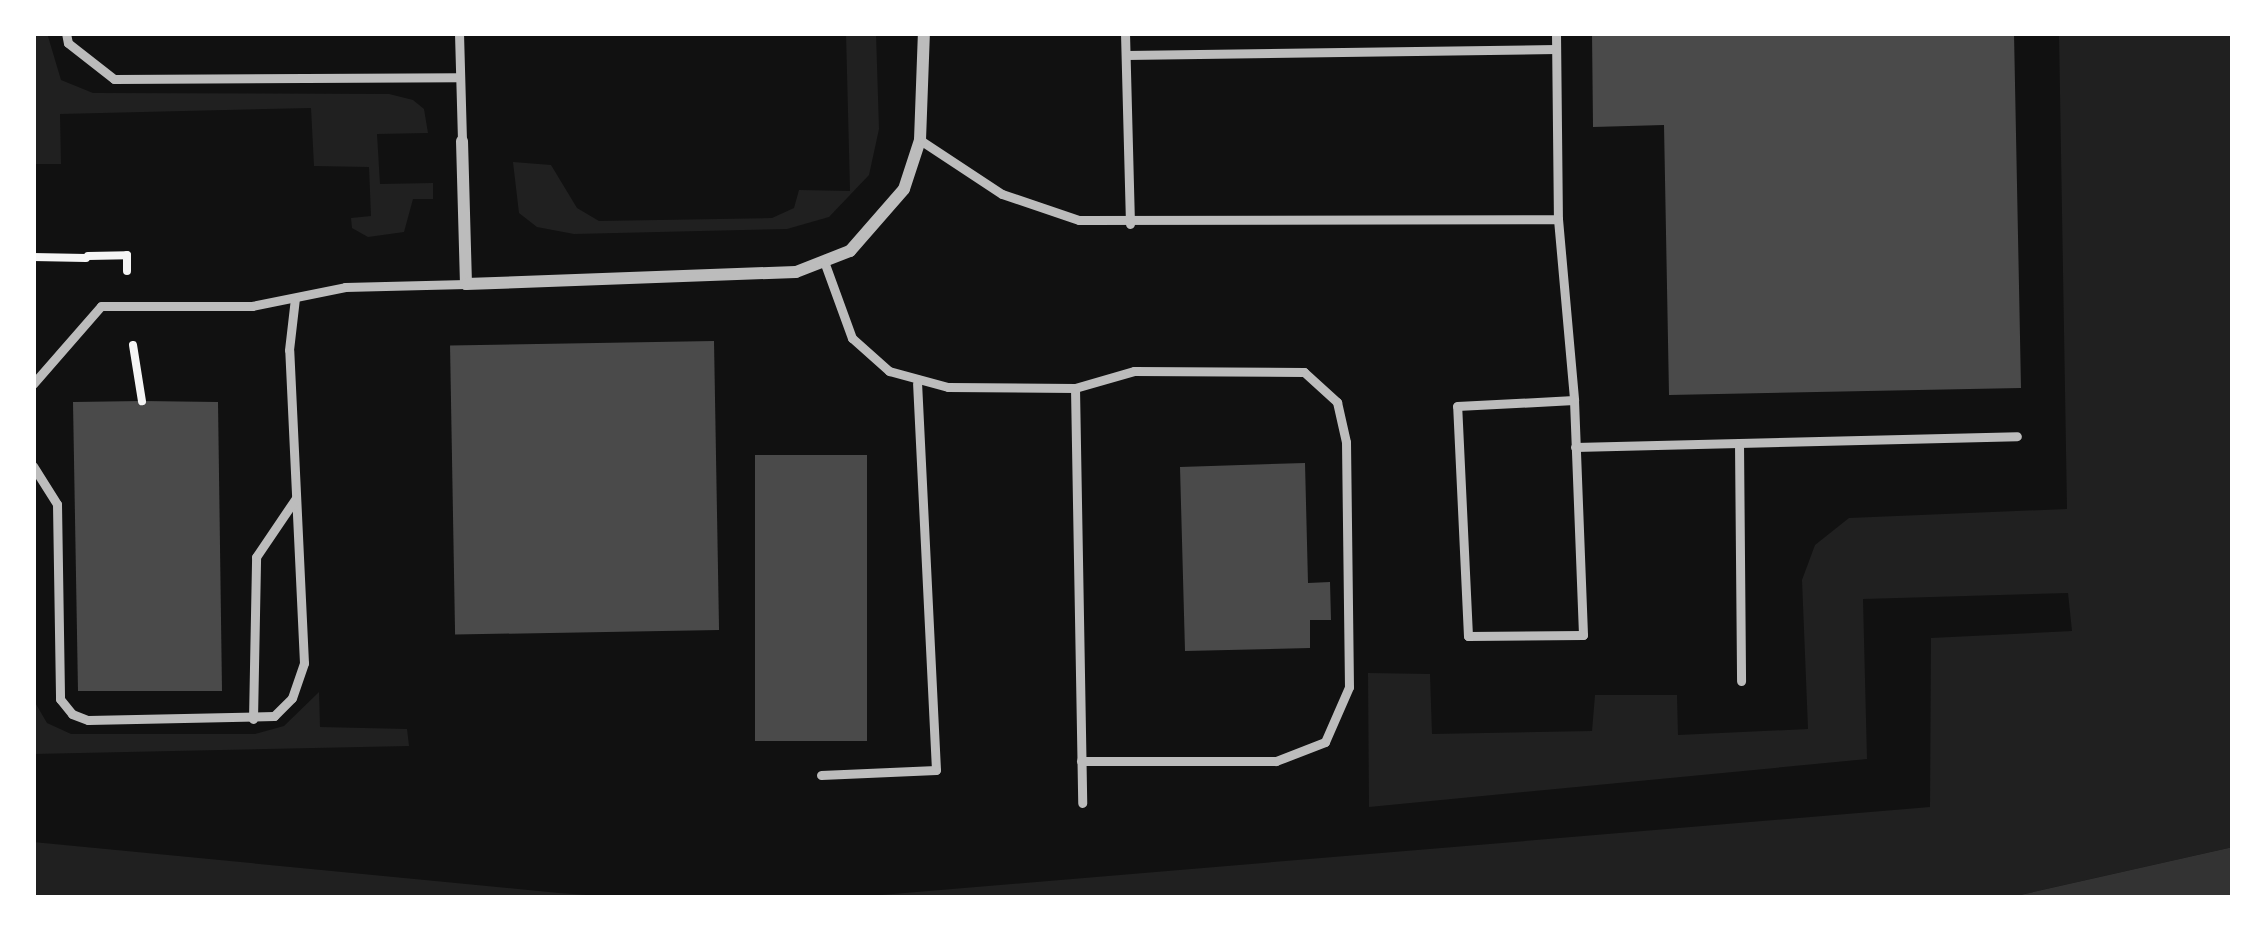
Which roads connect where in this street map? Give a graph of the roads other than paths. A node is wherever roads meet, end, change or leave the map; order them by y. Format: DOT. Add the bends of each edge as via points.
graph roads {
  1 [pos="66,33"];
  2 [pos="459,33"];
  3 [pos="924,33"];
  4 [pos="1125,33"];
  5 [pos="1556,33"];
  6 [pos="1556,49"];
  7 [pos="1126,55"];
  8 [pos="460,77"];
  9 [pos="920,140"];
  10 [pos="462,141"];
  11 [pos="1558,219"];
  12 [pos="1130,224"];
  13 [pos="825,264"];
  14 [pos="466,284"];
  15 [pos="295,298"];
  16 [pos="917,383"];
  17 [pos="33,384"];
  18 [pos="1075,388"];
  19 [pos="1574,400"];
  20 [pos="2017,436"];
  21 [pos="1739,443"];
  22 [pos="1575,447"];
  23 [pos="33,466"];
  24 [pos="296,498"];
  25 [pos="1741,681"];
  26 [pos="253,719"];
  27 [pos="1081,761"];
  28 [pos="820,776"];
  29 [pos="1082,803"];
  1 -- 8 [label="lane" via="113,79"];
  2 -- 8 [label="lane"];
  3 -- 9 [label="street"];
  4 -- 7 [label="lane"];
  5 -- 6 [label="lane"];
  6 -- 7 [label="lane"];
  6 -- 11 [label="lane"];
  7 -- 12 [label="lane"];
  8 -- 10 [label="lane"];
  9 -- 12 [label="lane" via="1033,207"];
  9 -- 13 [label="street" via="889,213"];
  10 -- 14 [label="street"];
  11 -- 12 [label="lane"];
  11 -- 19 [label="lane"];
  13 -- 14 [label="street"];
  13 -- 16 [label="lane" via="852,338 889,371"];
  14 -- 15 [label="lane" via="345,287"];
  15 -- 17 [label="lane" via="101,306"];
  15 -- 24 [label="lane"];
  16 -- 18 [label="lane"];
  16 -- 28 [label="lane" via="936,770"];
  18 -- 27 [label="lane"];
  18 -- 27 [label="lane" via="1134,371 1304,372 1337,402 1346,442 1349,687 1338,726 1310,752 1276,761"];
  19 -- 22 [label="lane"];
  19 -- 22 [label="lane" via="1457,406 1468,637 1583,635"];
  20 -- 21 [label="lane"];
  21 -- 22 [label="lane"];
  21 -- 25 [label="lane"];
  23 -- 26 [label="lane" via="57,504 60,699 72,714"];
  24 -- 26 [label="lane" via="256,557"];
  24 -- 26 [label="lane" via="304,574 300,682 283,710"];
  27 -- 29 [label="lane"];
}
